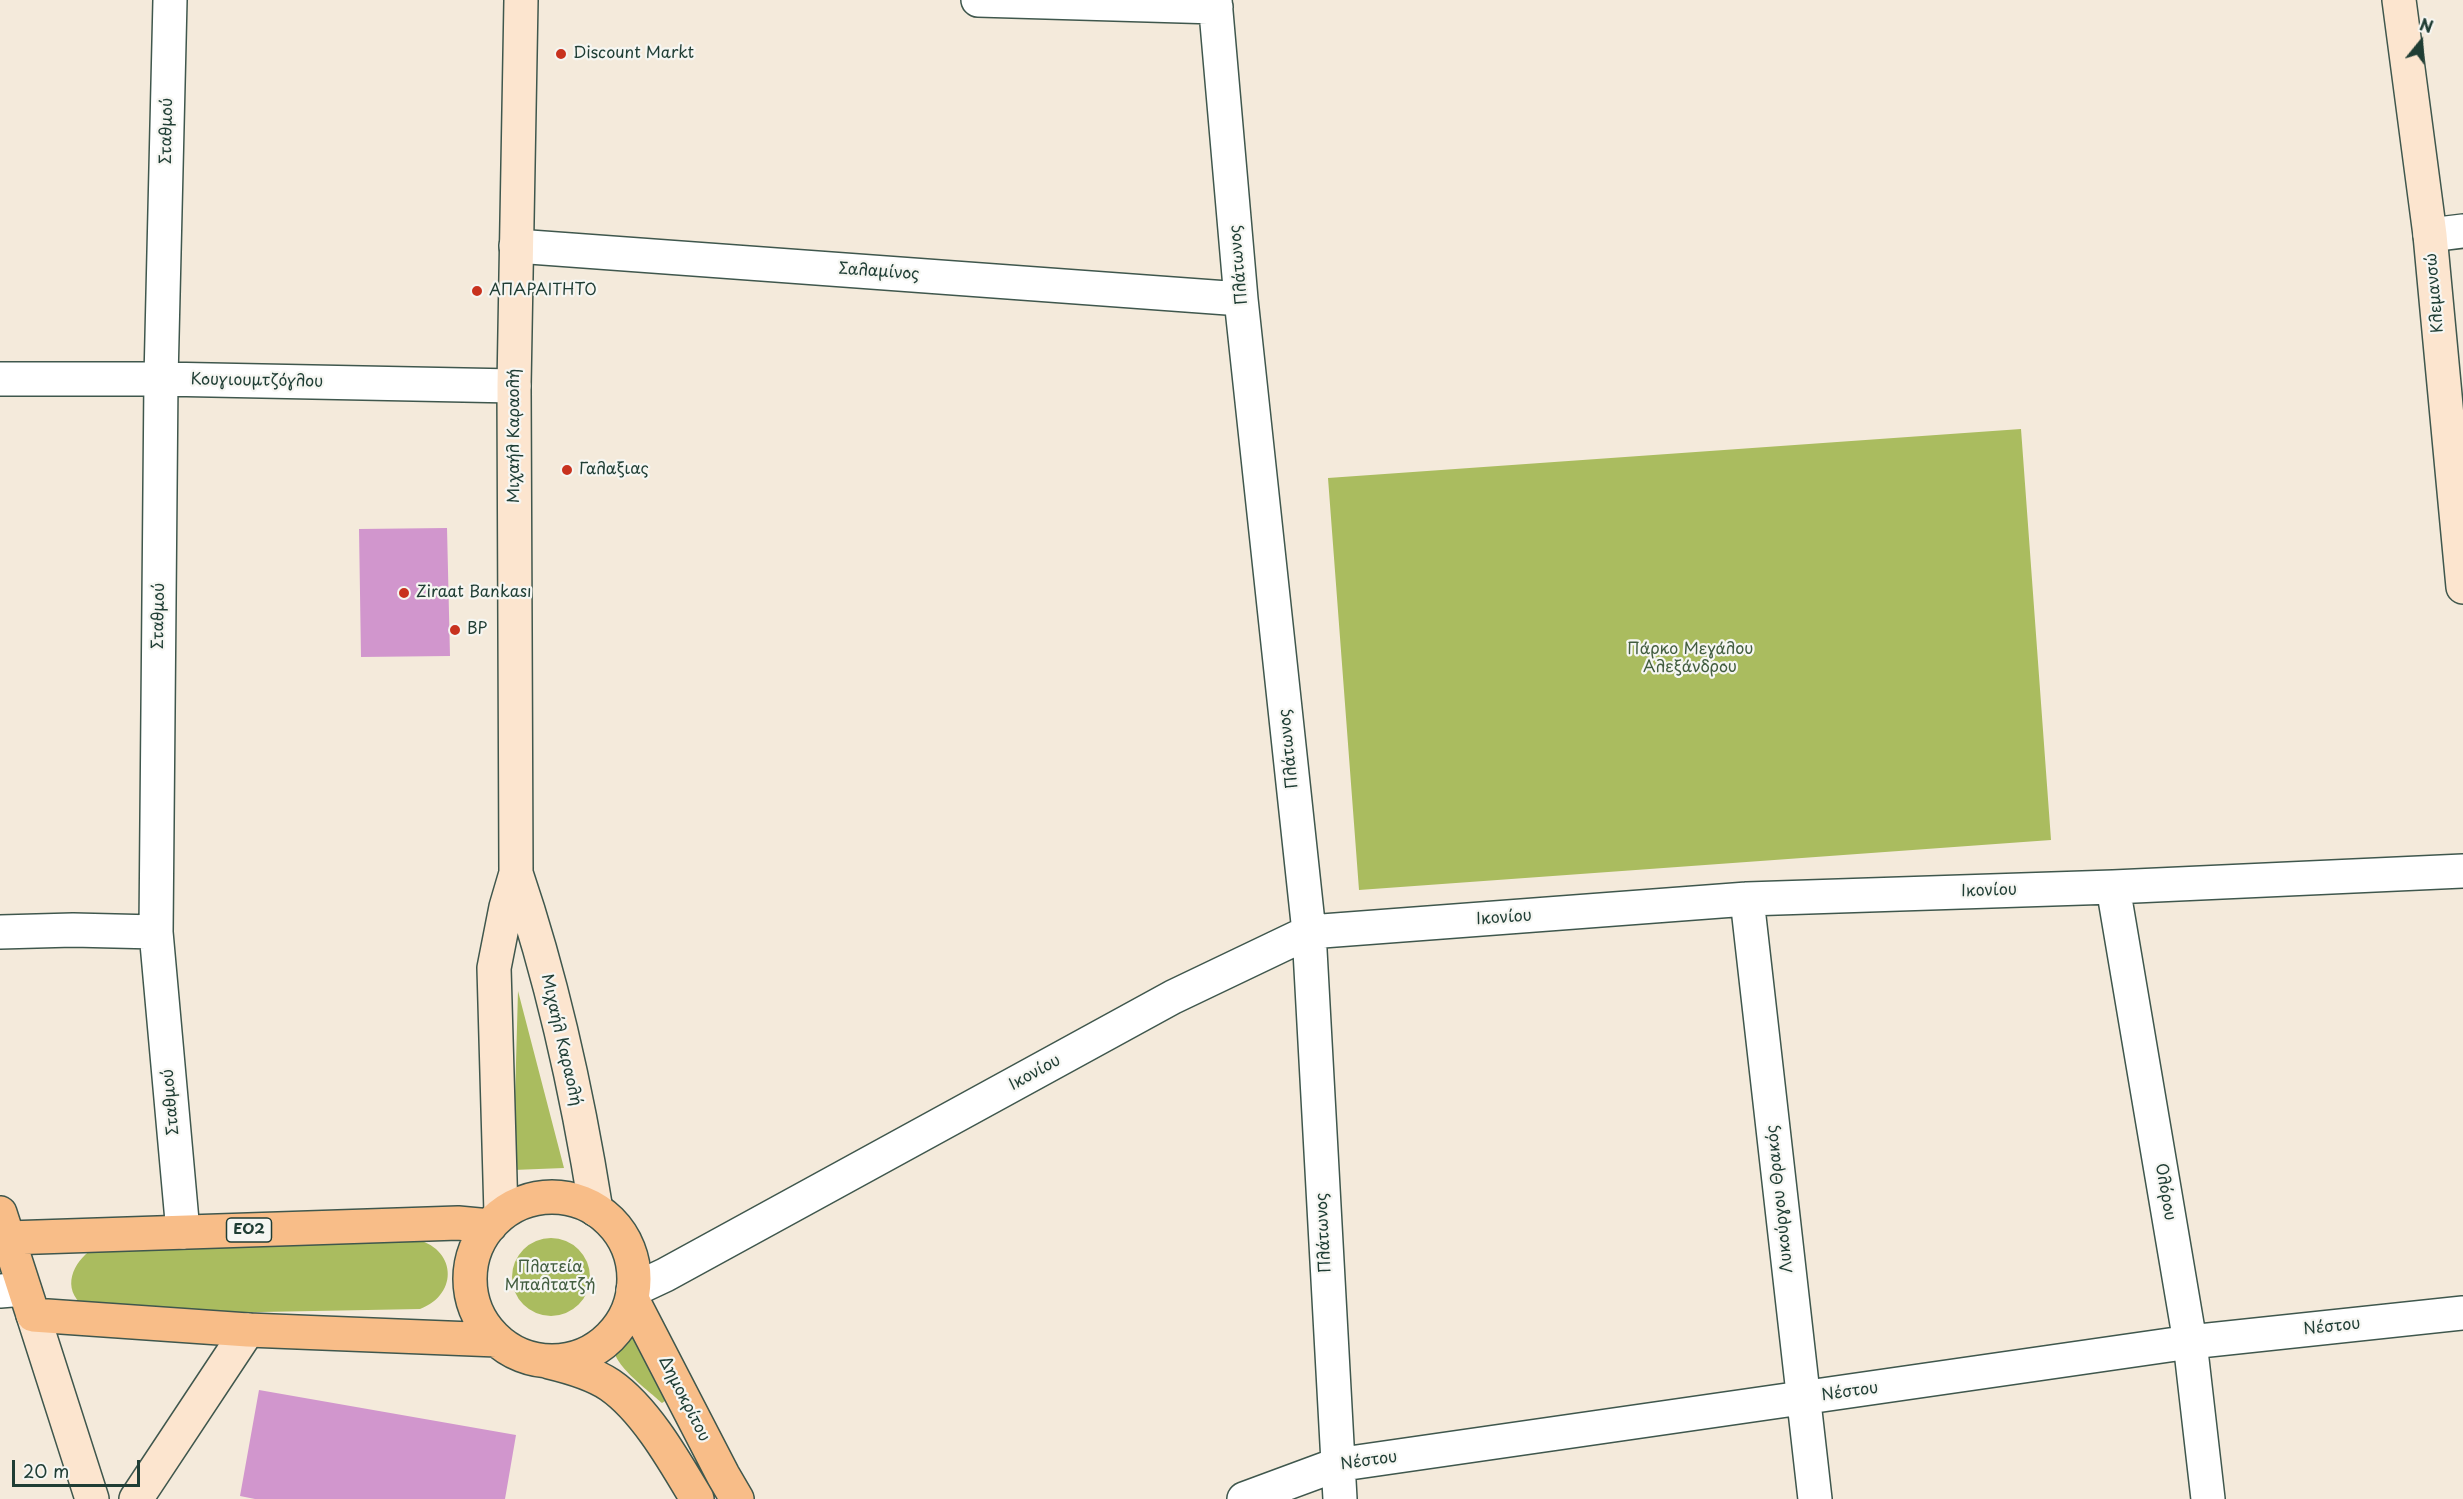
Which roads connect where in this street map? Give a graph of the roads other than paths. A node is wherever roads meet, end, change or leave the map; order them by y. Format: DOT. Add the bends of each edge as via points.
graph roads {
  1 [pos="170,0"];
  2 [pos="521,0"];
  3 [pos="978,0"];
  4 [pos="2399,0"];
  5 [pos="1216,3"];
  6 [pos="2463,231"];
  7 [pos="2430,235"];
  8 [pos="516,246"];
  9 [pos="1241,299"];
  10 [pos="0,379"];
  11 [pos="161,379"];
  12 [pos="514,386"];
  13 [pos="2461,540"];
  14 [pos="2463,587"];
  15 [pos="2463,871"];
  16 [pos="516,873"];
  17 [pos="2113,887"];
  18 [pos="1747,899"];
  19 [pos="0,932"];
  20 [pos="156,932"];
  21 [pos="1309,932"];
  22 [pos="596,1210"];
  23 [pos="495,1220"];
  24 [pos="4,1226"];
  25 [pos="183,1232"];
  26 [pos="633,1294"];
  27 [pos="19,1299"];
  28 [pos="2463,1313"];
  29 [pos="248,1330"];
  30 [pos="497,1340"];
  31 [pos="2190,1342"];
  32 [pos="549,1362"];
  33 [pos="1803,1399"];
  34 [pos="1336,1465"];
  35 [pos="92,1499"];
  36 [pos="136,1499"];
  37 [pos="697,1499"];
  38 [pos="737,1499"];
  39 [pos="1244,1499"];
  40 [pos="1340,1499"];
  41 [pos="1815,1499"];
  42 [pos="2208,1499"];
  1 -- 11 [label="street, Σταθμού"];
  2 -- 8 [label="main road, Μιχαήλ Καραολή"];
  3 -- 5 [label="street"];
  4 -- 7 [label="main road, Κλεμανσώ"];
  5 -- 9 [label="street, Πλάτωνος"];
  6 -- 7 [label="street"];
  7 -- 13 [label="main road, Κλεμανσώ"];
  8 -- 9 [label="street, Σαλαμίνος"];
  8 -- 12 [label="main road, Μιχαήλ Καραολή"];
  9 -- 21 [label="street, Πλάτωνος"];
  10 -- 11 [label="street, Κουγιουμτζόγλου"];
  11 -- 12 [label="street, Κουγιουμτζόγλου"];
  11 -- 20 [label="street, Σταθμού"];
  12 -- 16 [label="main road, Μιχαήλ Καραολή"];
  13 -- 14 [label="main road, Κλεμανσώ"];
  15 -- 17 [label="street, Ικονίου"];
  16 -- 22 [label="main road, Μιχαήλ Καραολή" via="552,995"];
  16 -- 23 [label="main road, Μιχαήλ Καραολή" via="494,968"];
  17 -- 18 [label="street, Ικονίου"];
  17 -- 31 [label="street, Ολόρου"];
  18 -- 21 [label="street, Ικονίου"];
  18 -- 33 [label="street, Λυκούργου Θρακός"];
  19 -- 20 [label="street"];
  20 -- 25 [label="street, Σταθμού"];
  21 -- 26 [label="street, Ικονίου" via="1173,997"];
  21 -- 34 [label="street, Πλάτωνος"];
  22 -- 23 [label="main road" via="573,1200 548,1197 523,1202"];
  22 -- 26 [label="main road" via="614,1225 627,1245 634,1267"];
  23 -- 25 [label="main road, ΕΟ2"];
  23 -- 30 [label="main road" via="476,1247 470,1272 472,1298 481,1321"];
  24 -- 25 [label="main road, ΕΟ2"];
  24 -- 27 [label="main road, ΕΟ2"];
  26 -- 32 [label="main road" via="621,1324 602,1345 577,1357"];
  26 -- 38 [label="main road, Δημοκρίτου"];
  27 -- 29 [label="main road"];
  27 -- 35 [label="main road"];
  28 -- 31 [label="street, Νέστου"];
  29 -- 30 [label="main road"];
  29 -- 36 [label="main road"];
  30 -- 32 [label="main road" via="522,1356"];
  31 -- 33 [label="street, Νέστου"];
  31 -- 42 [label="street, Ολόρου"];
  32 -- 37 [label="main road" via="581,1370 610,1385 627,1400 644,1418"];
  33 -- 34 [label="street, Νέστου"];
  33 -- 41 [label="street, Λυκούργου Θρακός"];
  34 -- 39 [label="street, Νέστου"];
  34 -- 40 [label="street, Πλάτωνος"];
}
